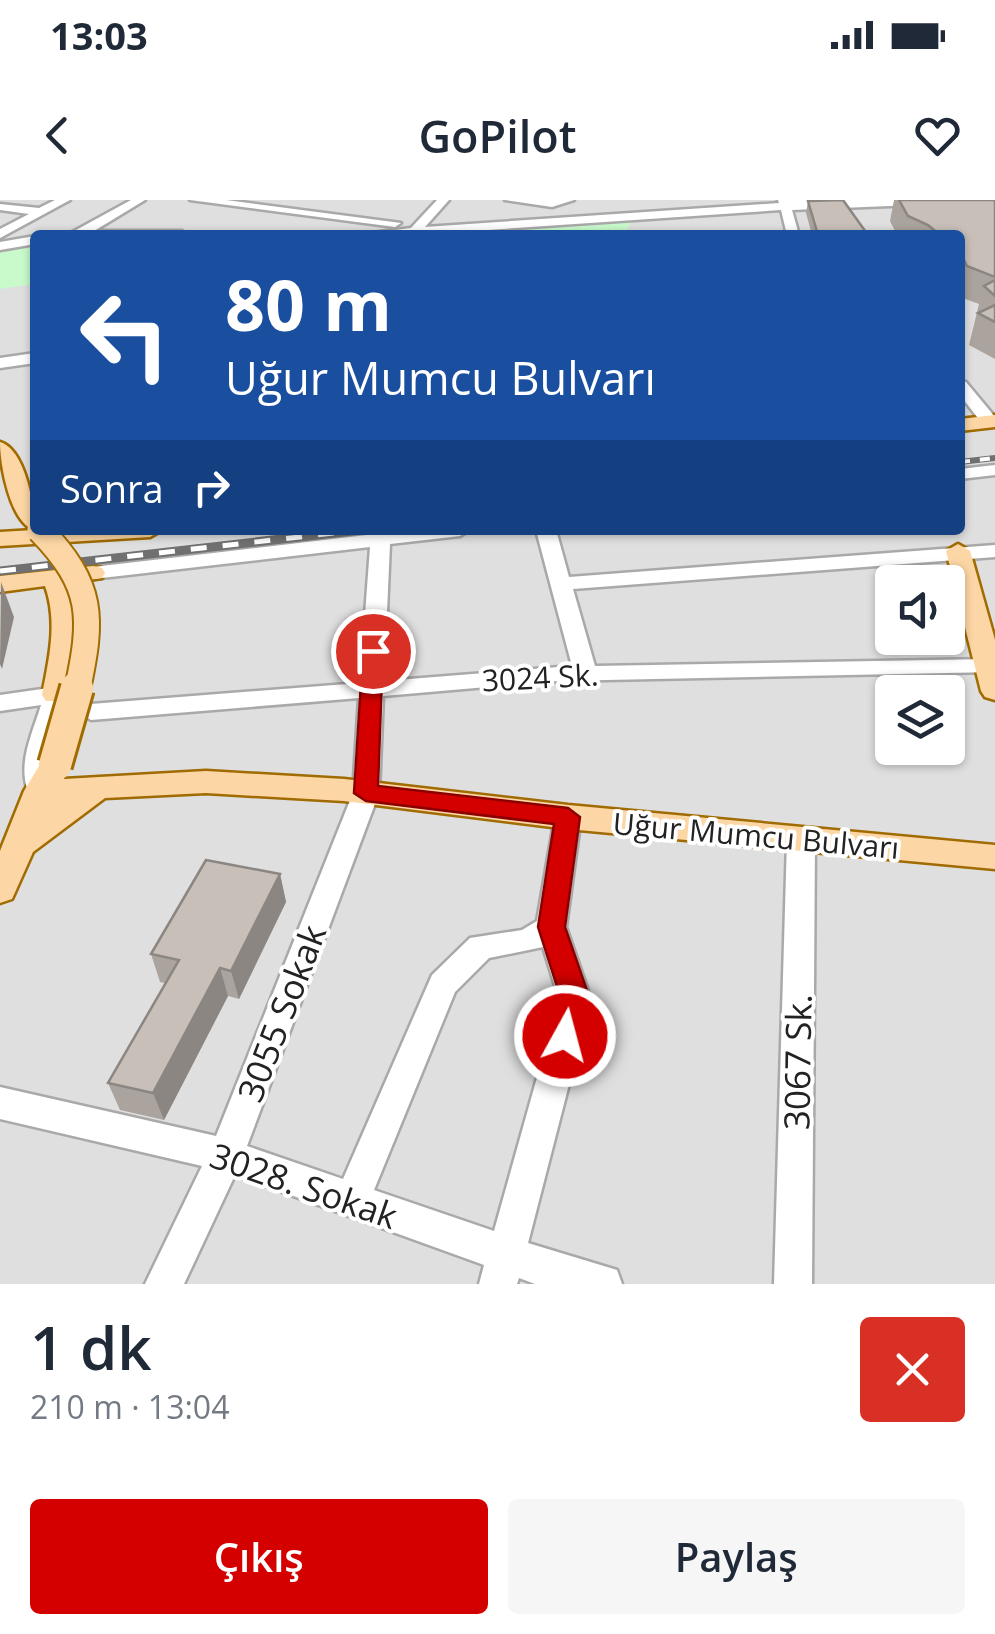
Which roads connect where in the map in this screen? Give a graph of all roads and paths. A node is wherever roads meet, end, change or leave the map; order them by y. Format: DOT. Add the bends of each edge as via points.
graph roads {
  1 [pos="64,200"];
  2 [pos="139,200"];
  3 [pos="196,200"];
  4 [pos="322,200"];
  5 [pos="443,200"];
  6 [pos="512,200"];
  7 [pos="568,200"];
  8 [pos="655,200"];
  9 [pos="963,200"];
  10 [pos="231,202"];
  11 [pos="784,203"];
  12 [pos="848,204"];
  13 [pos="0,208"];
  14 [pos="975,208"];
  15 [pos="309,210"];
  16 [pos="40,212"];
  17 [pos="481,213"];
  18 [pos="877,213"];
  19 [pos="649,214"];
  20 [pos="856,220"];
  21 [pos="470,226"];
  22 [pos="416,229"];
  23 [pos="89,230"];
  24 [pos="407,230"];
  25 [pos="639,230"];
  26 [pos="792,230"];
  27 [pos="0,234"];
  28 [pos="30,241"];
  29 [pos="0,246"];
  30 [pos="30,359"];
  31 [pos="0,363"];
  32 [pos="965,391"];
  33 [pos="0,421"];
  34 [pos="965,425"];
  35 [pos="993,427"];
  36 [pos="965,438"];
  37 [pos="0,448"];
  38 [pos="995,470"];
  39 [pos="965,473"];
  40 [pos="30,482"];
  41 [pos="30,511"];
  42 [pos="32,535"];
  43 [pos="59,535"];
  44 [pos="416,535"];
  45 [pos="547,535"];
  46 [pos="380,539"];
  47 [pos="0,540"];
  48 [pos="958,551"];
  49 [pos="995,551"];
  50 [pos="94,573"];
  51 [pos="54,578"];
  52 [pos="0,584"];
  53 [pos="562,584"];
  54 [pos="585,673"];
  55 [pos="993,679"];
  56 [pos="371,688"];
  57 [pos="56,694"];
  58 [pos="0,703"];
  59 [pos="91,712"];
  60 [pos="48,778"];
  61 [pos="99,787"];
  62 [pos="366,793"];
  63 [pos="568,817"];
  64 [pos="802,840"];
  65 [pos="23,843"];
  66 [pos="995,857"];
  67 [pos="0,890"];
  68 [pos="551,927"];
  69 [pos="0,1103"];
  70 [pos="226,1155"];
  71 [pos="352,1200"];
  72 [pos="501,1269"];
  73 [pos="164,1284"];
  74 [pos="603,1284"];
  75 [pos="793,1284"];
  1 -- 16 [label="street"];
  2 -- 23 [label="street"];
  3 -- 10 [label="street"];
  4 -- 15 [label="street"];
  5 -- 22 [label="street"];
  6 -- 7 [label="street"];
  8 -- 19 [label="street"];
  9 -- 12 [label="street"];
  10 -- 15 [label="street"];
  11 -- 12 [label="street"];
  11 -- 19 [label="street" via="714,216"];
  11 -- 26 [label="street"];
  12 -- 20 [label="street"];
  13 -- 16 [label="street"];
  14 -- 18 [label="street"];
  15 -- 22 [label="street"];
  16 -- 27 [label="street"];
  17 -- 21 [label="street"];
  19 -- 21 [label="street"];
  19 -- 25 [label="street"];
  21 -- 22 [label="street"];
  22 -- 24 [label="street"];
  28 -- 29 [label="street"];
  30 -- 31 [label="street"];
  32 -- 35 [label="street"];
  33 -- 40 [label="main road"];
  34 -- 35 [label="main road"];
  35 -- 36 [label="main road"];
  37 -- 41 [label="main road"];
  38 -- 39 [label="street"];
  42 -- 47 [label="main road"];
  43 -- 60 [label="main road, bridge" via="86,604 78,675"];
  44 -- 46 [label="street"];
  45 -- 53 [label="street"];
  46 -- 50 [label="street"];
  46 -- 56 [label="street, 3055 Sokak"];
  48 -- 49 [label="street"];
  48 -- 53 [label="street"];
  48 -- 55 [label="main road"];
  50 -- 51 [label="main road"];
  51 -- 52 [label="main road"];
  51 -- 57 [label="main road" via="66,625"];
  53 -- 54 [label="street"];
  54 -- 55 [label="street, 3024 Sk."];
  54 -- 56 [label="street, 3024 Sk."];
  56 -- 59 [label="street, 3024 Sk."];
  56 -- 62 [label="street, 3055 Sokak"];
  57 -- 58 [label="street"];
  57 -- 60 [label="street" via="35,766"];
  60 -- 61 [label="main road, Uğur Mumcu Bulvarı"];
  60 -- 65 [label="main road"];
  61 -- 62 [label="main road, Uğur Mumcu Bulvarı" via="206,782"];
  61 -- 65 [label="main road"];
  62 -- 63 [label="main road, Uğur Mumcu Bulvarı"];
  62 -- 70 [label="street, 3055 Sokak"];
  63 -- 64 [label="main road, Uğur Mumcu Bulvarı"];
  63 -- 68 [label="street"];
  64 -- 66 [label="main road, Uğur Mumcu Bulvarı"];
  64 -- 75 [label="street, 3067 Sk."];
  65 -- 67 [label="main road"];
  68 -- 71 [label="street" via="528,941 481,947 443,984"];
  68 -- 72 [label="street" via="575,999"];
  69 -- 70 [label="street, 3028. Sokak"];
  70 -- 71 [label="street, 3028. Sokak"];
  70 -- 73 [label="street, 3055 Sokak"];
  71 -- 72 [label="street, 3028. Sokak"];
  72 -- 74 [label="street, 3028. Sokak"];
}
